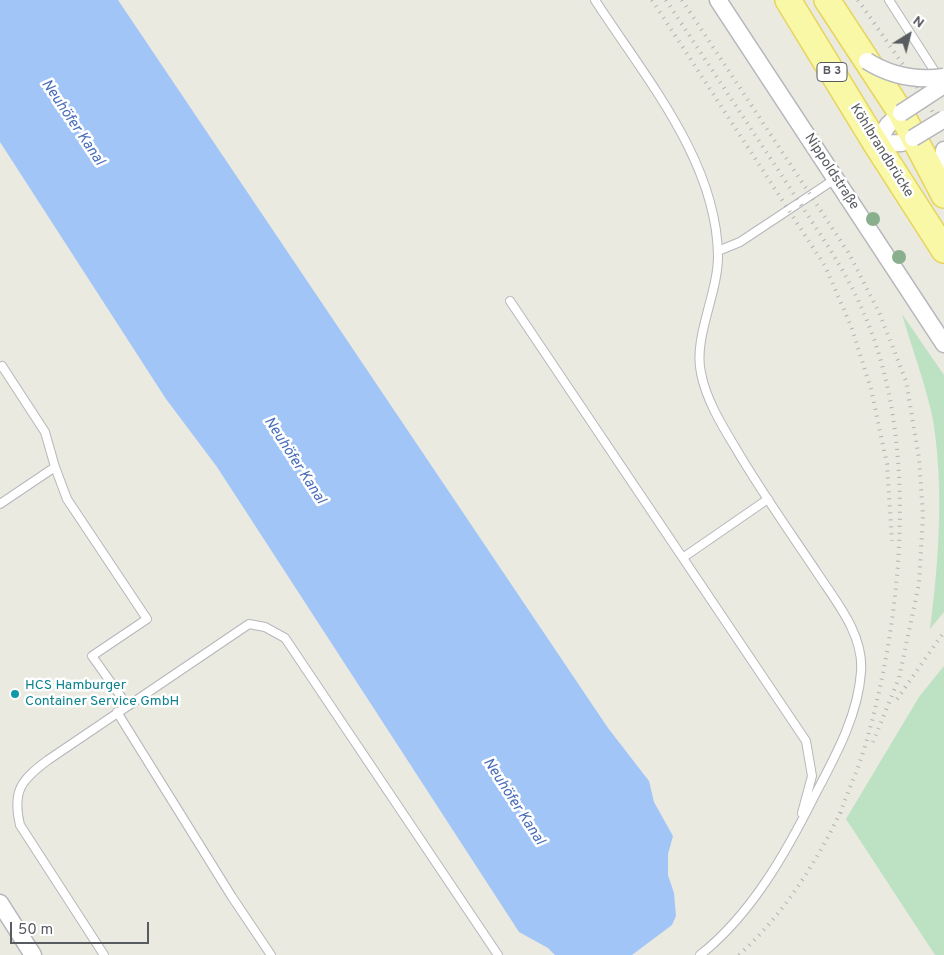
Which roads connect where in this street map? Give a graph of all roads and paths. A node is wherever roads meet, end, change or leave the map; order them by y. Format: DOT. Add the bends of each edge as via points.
graph roads {
  1 [pos="594,0"];
  2 [pos="718,0"];
  3 [pos="788,0"];
  4 [pos="827,0"];
  5 [pos="889,0"];
  6 [pos="867,61"];
  7 [pos="944,77"];
  8 [pos="944,86"];
  9 [pos="900,113"];
  10 [pos="944,119"];
  11 [pos="913,138"];
  12 [pos="876,144"];
  13 [pos="944,150"];
  14 [pos="835,179"];
  15 [pos="943,194"];
  16 [pos="944,250"];
  17 [pos="718,251"];
  18 [pos="510,301"];
  19 [pos="944,344"];
  20 [pos="0,367"];
  21 [pos="55,467"];
  22 [pos="768,499"];
  23 [pos="0,504"];
  24 [pos="684,557"];
  25 [pos="127,705"];
  26 [pos="117,712"];
  27 [pos="797,832"];
  28 [pos="0,903"];
  29 [pos="33,955"];
  30 [pos="104,955"];
  31 [pos="271,955"];
  32 [pos="498,955"];
  33 [pos="700,955"];
  1 -- 17 [label="lane" via="682,132 706,191"];
  2 -- 14 [label="street, Nippoldstraße"];
  3 -- 12 [label="main road, Köhlbrandbrücke / B 3"];
  4 -- 6 [label="main road, B 3"];
  5 -- 8 [label="lane"];
  6 -- 7 [label="street, bridge" via="910,78"];
  6 -- 9 [label="main road, B 3"];
  8 -- 9 [label="street, bridge"];
  9 -- 11 [label="main road, B 3"];
  9 -- 12 [label="street"];
  10 -- 11 [label="street, bridge"];
  11 -- 12 [label="street" via="900,143"];
  11 -- 15 [label="main road, B 3"];
  12 -- 16 [label="main road, Köhlbrandbrücke / B 3"];
  13 -- 15 [label="street"];
  14 -- 17 [label="lane" via="740,242"];
  14 -- 19 [label="street, Nippoldstraße"];
  17 -- 22 [label="lane" via="718,276 702,340 700,371 723,427"];
  18 -- 24 [label="lane"];
  20 -- 21 [label="lane" via="46,432"];
  21 -- 23 [label="lane"];
  21 -- 25 [label="lane" via="68,499 146,620 92,656"];
  22 -- 24 [label="lane"];
  22 -- 27 [label="lane" via="844,614 858,643 862,670 854,712"];
  24 -- 27 [label="lane" via="806,741 812,776"];
  25 -- 26 [label="lane"];
  25 -- 32 [label="lane" via="249,624 265,627 285,638"];
  26 -- 30 [label="lane" via="30,774 19,787 16,806 20,825"];
  26 -- 31 [label="lane"];
  27 -- 33 [label="lane" via="765,883 738,917"];
  28 -- 29 [label="street"];
}
